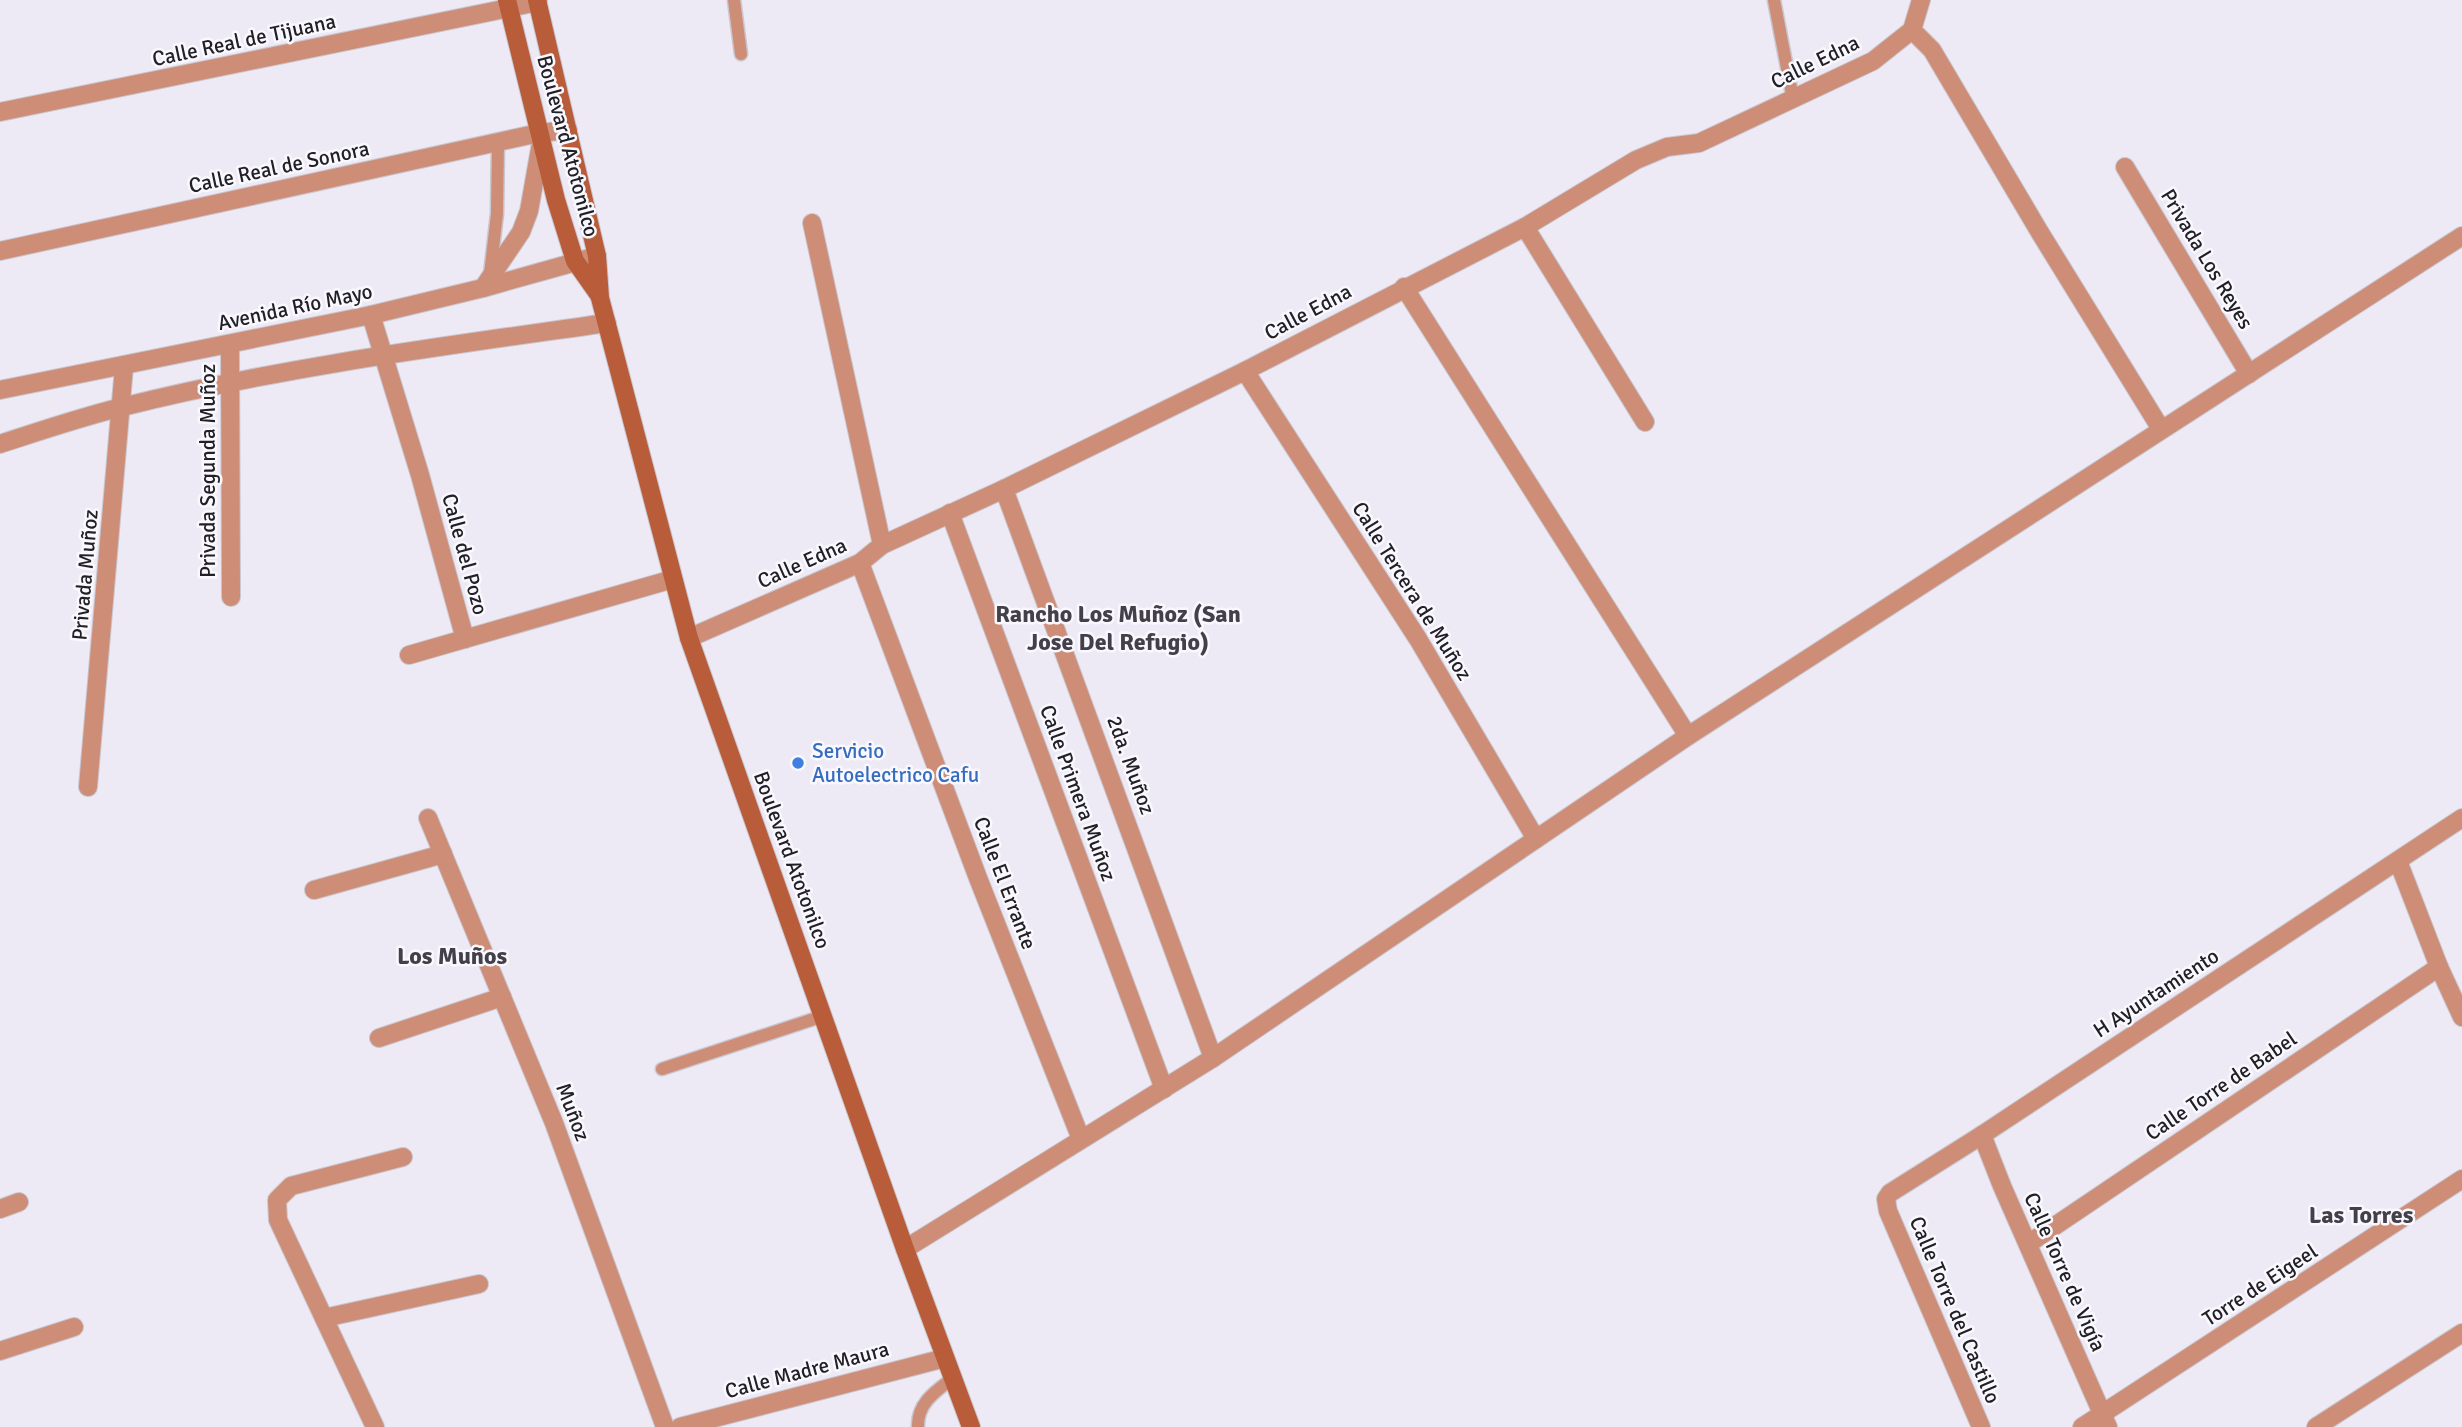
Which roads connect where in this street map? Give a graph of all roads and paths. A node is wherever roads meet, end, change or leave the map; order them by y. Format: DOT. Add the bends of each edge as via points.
graph roads {
  1 [pos="734,0"];
  2 [pos="1774,0"];
  3 [pos="1921,0"];
  4 [pos="538,1"];
  5 [pos="508,4"];
  6 [pos="1912,30"];
  7 [pos="741,54"];
  8 [pos="1793,99"];
  9 [pos="0,112"];
  10 [pos="568,130"];
  11 [pos="540,138"];
  12 [pos="498,142"];
  13 [pos="2125,167"];
  14 [pos="812,223"];
  15 [pos="1525,227"];
  16 [pos="2462,236"];
  17 [pos="0,251"];
  18 [pos="597,256"];
  19 [pos="575,261"];
  20 [pos="486,283"];
  21 [pos="1404,287"];
  22 [pos="600,298"];
  23 [pos="371,314"];
  24 [pos="607,323"];
  25 [pos="230,345"];
  26 [pos="383,355"];
  27 [pos="124,366"];
  28 [pos="1245,370"];
  29 [pos="2249,374"];
  30 [pos="230,384"];
  31 [pos="0,390"];
  32 [pos="121,407"];
  33 [pos="1645,422"];
  34 [pos="2161,429"];
  35 [pos="0,443"];
  36 [pos="1004,489"];
  37 [pos="950,513"];
  38 [pos="882,545"];
  39 [pos="860,563"];
  40 [pos="673,579"];
  41 [pos="231,597"];
  42 [pos="689,638"];
  43 [pos="465,639"];
  44 [pos="409,655"];
  45 [pos="1688,736"];
  46 [pos="88,787"];
  47 [pos="428,818"];
  48 [pos="2462,818"];
  49 [pos="1536,839"];
  50 [pos="443,854"];
  51 [pos="2398,861"];
  52 [pos="314,890"];
  53 [pos="2439,967"];
  54 [pos="502,997"];
  55 [pos="823,1016"];
  56 [pos="2462,1017"];
  57 [pos="379,1038"];
  58 [pos="1213,1058"];
  59 [pos="662,1069"];
  60 [pos="1164,1089"];
  61 [pos="1982,1135"];
  62 [pos="1081,1139"];
  63 [pos="403,1157"];
  64 [pos="2462,1179"];
  65 [pos="19,1202"];
  66 [pos="0,1209"];
  67 [pos="1888,1211"];
  68 [pos="2028,1244"];
  69 [pos="905,1249"];
  70 [pos="479,1284"];
  71 [pos="324,1318"];
  72 [pos="74,1327"];
  73 [pos="2462,1333"];
  74 [pos="0,1350"];
  75 [pos="945,1357"];
  76 [pos="953,1378"];
  77 [pos="2106,1421"];
  78 [pos="375,1427"];
  79 [pos="665,1427"];
  80 [pos="680,1427"];
  81 [pos="918,1427"];
  82 [pos="971,1427"];
  83 [pos="1981,1427"];
  84 [pos="2082,1427"];
  85 [pos="2316,1427"];
  1 -- 7 [label="lane"];
  2 -- 8 [label="lane"];
  3 -- 6 [label="street"];
  4 -- 5 [label="street, Calle Real de Tijuana"];
  4 -- 10 [label="street, Boulevard Atotonilco"];
  5 -- 9 [label="street, Calle Real de Tijuana"];
  5 -- 11 [label="street, Boulevard Atotonilco"];
  6 -- 8 [label="street, Calle Edna" via="1873,61"];
  6 -- 34 [label="street" via="1932,50"];
  8 -- 15 [label="street, Calle Edna" via="1699,143 1667,147 1636,160"];
  10 -- 11 [label="street, Calle Real de Sonora"];
  10 -- 18 [label="street, Boulevard Atotonilco"];
  11 -- 12 [label="street, Calle Real de Sonora"];
  11 -- 19 [label="street, Boulevard Atotonilco"];
  11 -- 20 [label="street" via="522,232"];
  12 -- 17 [label="street, Calle Real de Sonora"];
  12 -- 20 [label="lane" via="497,214"];
  13 -- 29 [label="street, Privada Los Reyes"];
  14 -- 38 [label="street"];
  15 -- 21 [label="street, Calle Edna"];
  15 -- 33 [label="street"];
  16 -- 29 [label="street"];
  18 -- 19 [label="street, Avenida Río Mayo"];
  18 -- 22 [label="street, Boulevard Atotonilco"];
  19 -- 20 [label="street, Avenida Río Mayo"];
  19 -- 22 [label="street, Boulevard Atotonilco"];
  20 -- 23 [label="street, Avenida Río Mayo"];
  21 -- 28 [label="street, Calle Edna"];
  21 -- 45 [label="street"];
  22 -- 24 [label="street, Boulevard Atotonilco"];
  23 -- 25 [label="street, Avenida Río Mayo"];
  23 -- 26 [label="street, Calle del Pozo"];
  24 -- 26 [label="street"];
  24 -- 40 [label="street, Boulevard Atotonilco"];
  25 -- 27 [label="street, Avenida Río Mayo"];
  25 -- 30 [label="street, Privada Segunda Muñoz"];
  26 -- 30 [label="street"];
  26 -- 43 [label="street, Calle del Pozo"];
  27 -- 31 [label="street, Avenida Río Mayo"];
  27 -- 32 [label="street, Privada Muñoz"];
  28 -- 36 [label="street, Calle Edna"];
  28 -- 49 [label="street, Calle Tercera de Muñoz" via="1418,639"];
  29 -- 34 [label="street"];
  30 -- 32 [label="street"];
  30 -- 41 [label="street, Privada Segunda Muñoz"];
  32 -- 35 [label="street"];
  32 -- 46 [label="street, Privada Muñoz"];
  34 -- 45 [label="street"];
  36 -- 37 [label="street, Calle Edna"];
  36 -- 58 [label="street, 2da. Muñoz"];
  37 -- 38 [label="street, Calle Edna"];
  37 -- 60 [label="street, Calle Primera Muñoz"];
  38 -- 39 [label="street, Calle Edna"];
  39 -- 42 [label="street, Calle Edna"];
  39 -- 62 [label="street, Calle El Errante"];
  40 -- 42 [label="street, Boulevard Atotonilco"];
  40 -- 43 [label="street, Calle del Pozo"];
  42 -- 55 [label="street, Boulevard Atotonilco"];
  43 -- 44 [label="street"];
  45 -- 49 [label="street"];
  47 -- 50 [label="street, Muñoz"];
  48 -- 51 [label="street, H Ayuntamiento"];
  49 -- 58 [label="street"];
  50 -- 52 [label="street"];
  50 -- 54 [label="street, Muñoz"];
  51 -- 53 [label="street"];
  51 -- 61 [label="street, H Ayuntamiento"];
  53 -- 56 [label="street"];
  53 -- 68 [label="street, Calle Torre de Babel"];
  54 -- 57 [label="street"];
  54 -- 79 [label="street, Muñoz" via="554,1123"];
  55 -- 59 [label="lane"];
  55 -- 69 [label="street, Boulevard Atotonilco"];
  58 -- 60 [label="street"];
  60 -- 62 [label="street"];
  61 -- 67 [label="street, H Ayuntamiento" via="1890,1193"];
  61 -- 68 [label="street, Calle Torre de Vigía"];
  62 -- 69 [label="street"];
  63 -- 71 [label="street" via="291,1186 277,1200 278,1220"];
  64 -- 77 [label="street, Torre de Eigeel"];
  65 -- 66 [label="street"];
  67 -- 83 [label="street, Calle Torre del Castillo"];
  68 -- 77 [label="street, Calle Torre de Vigía"];
  69 -- 75 [label="street, Boulevard Atotonilco"];
  70 -- 71 [label="street"];
  71 -- 78 [label="street"];
  72 -- 74 [label="street"];
  73 -- 85 [label="street"];
  75 -- 76 [label="street, Boulevard Atotonilco"];
  75 -- 80 [label="street, Calle Madre Maura"];
  76 -- 81 [label="lane" via="925,1402"];
  76 -- 82 [label="street, Boulevard Atotonilco"];
  77 -- 84 [label="street, Torre de Eigeel"];
}
